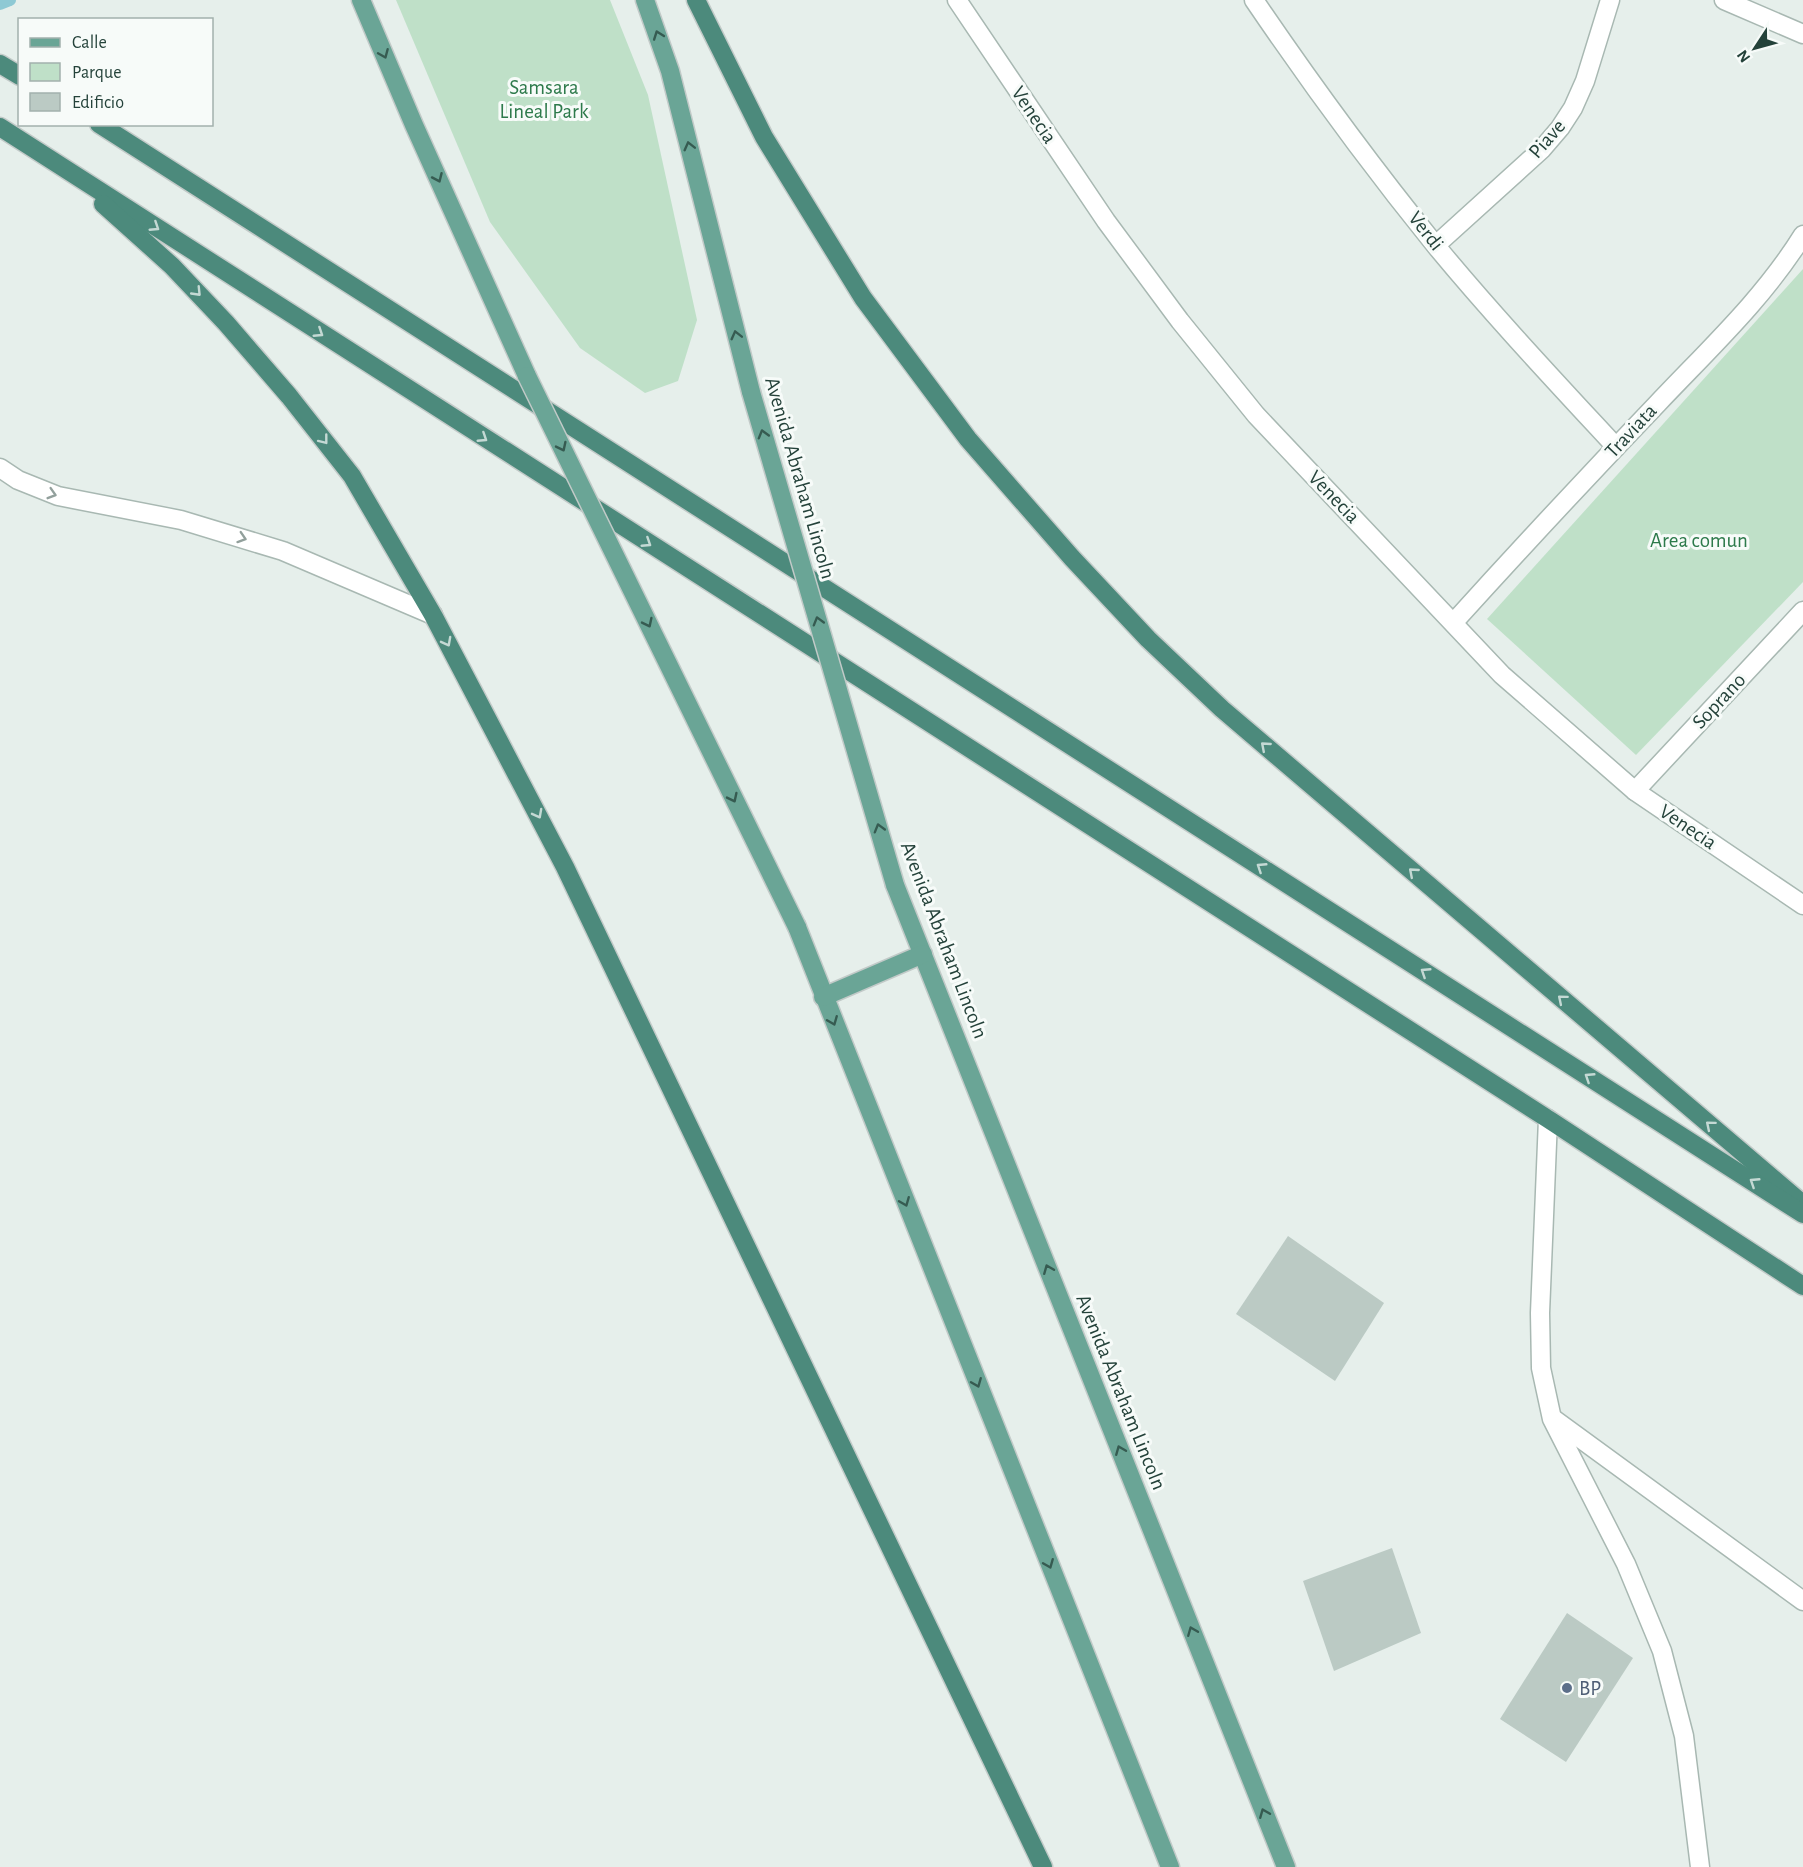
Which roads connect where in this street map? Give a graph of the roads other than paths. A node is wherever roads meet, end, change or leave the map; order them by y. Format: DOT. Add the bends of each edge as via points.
graph roads {
  1 [pos="361,0"];
  2 [pos="645,0"];
  3 [pos="696,0"];
  4 [pos="957,0"];
  5 [pos="1254,0"];
  6 [pos="1610,0"];
  7 [pos="1724,0"];
  8 [pos="1803,34"];
  9 [pos="0,64"];
  10 [pos="18,75"];
  11 [pos="102,126"];
  12 [pos="0,127"];
  13 [pos="61,167"];
  14 [pos="1803,235"];
  15 [pos="1436,245"];
  16 [pos="1616,447"];
  17 [pos="0,468"];
  18 [pos="1803,612"];
  19 [pos="433,615"];
  20 [pos="1454,622"];
  21 [pos="1635,790"];
  22 [pos="1803,904"];
  23 [pos="923,954"];
  24 [pos="823,997"];
  25 [pos="1548,1119"];
  26 [pos="1803,1204"];
  27 [pos="1803,1214"];
  28 [pos="1803,1286"];
  29 [pos="1552,1419"];
  30 [pos="1803,1601"];
  31 [pos="1043,1867"];
  32 [pos="1170,1867"];
  33 [pos="1286,1867"];
  34 [pos="1701,1867"];
  1 -- 24 [label="main road, one-way, bridge" via="527,376 796,927"];
  23 -- 2 [label="main road, Avenida Abraham Lincoln, one-way, bridge" via="895,885 751,392 670,71"];
  26 -- 3 [label="highway, one-way" via="1222,709 1148,639 1072,558 968,439 863,298 764,137"];
  4 -- 20 [label="street, Venecia" via="1106,221 1180,321 1256,415"];
  5 -- 15 [label="street, Verdi" via="1305,75"];
  6 -- 15 [label="street, Piave" via="1585,81 1560,128"];
  7 -- 8 [label="street"];
  9 -- 10 [label="highway"];
  27 -- 11 [label="highway, one-way"];
  12 -- 13 [label="highway"];
  13 -- 19 [label="highway, one-way" via="172,266 289,396 352,476"];
  13 -- 25 [label="highway, one-way"];
  14 -- 16 [label="street, Traviata" via="1743,313"];
  15 -- 16 [label="street, Verdi"];
  16 -- 20 [label="street, Traviata"];
  17 -- 19 [label="street, one-way" via="58,496 181,520 283,551"];
  18 -- 21 [label="street, Soprano"];
  19 -- 31 [label="highway, one-way" via="565,867"];
  20 -- 21 [label="street, Venecia" via="1502,675"];
  21 -- 22 [label="street, Venecia"];
  23 -- 24 [label="main road"];
  33 -- 23 [label="main road, Avenida Abraham Lincoln, one-way"];
  24 -- 32 [label="main road, one-way"];
  25 -- 28 [label="highway"];
  25 -- 29 [label="street" via="1540,1368"];
  29 -- 30 [label="street"];
  29 -- 34 [label="street" via="1626,1564 1662,1651 1684,1736"];
}
